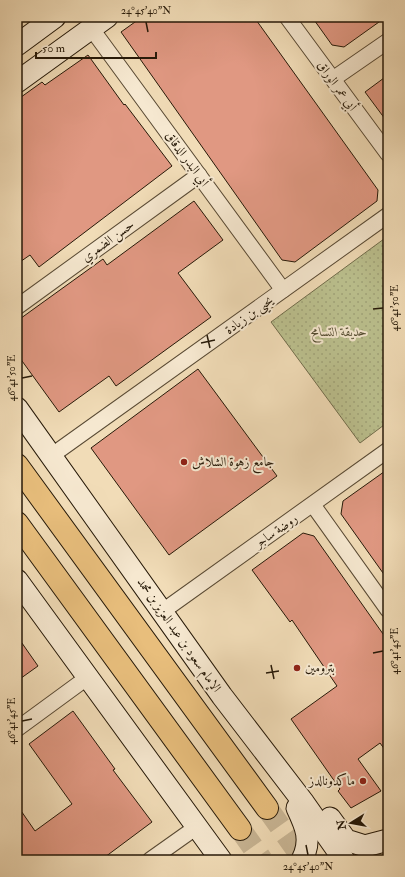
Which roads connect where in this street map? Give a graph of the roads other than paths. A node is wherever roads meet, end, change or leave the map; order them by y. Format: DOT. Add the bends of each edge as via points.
graph roads {
  1 [pos="55,17"];
  2 [pos="287,17"];
  3 [pos="99,22"];
  4 [pos="388,41"];
  5 [pos="17,45"];
  6 [pos="333,79"];
  7 [pos="17,82"];
  8 [pos="388,154"];
  9 [pos="199,175"];
  10 [pos="388,215"];
  11 [pos="283,290"];
  12 [pos="17,307"];
  13 [pos="17,408"];
  14 [pos="388,450"];
  15 [pos="51,456"];
  16 [pos="17,465"];
  17 [pos="312,505"];
  18 [pos="17,523"];
  19 [pos="17,580"];
  20 [pos="388,610"];
  21 [pos="163,611"];
  22 [pos="88,677"];
  23 [pos="17,729"];
  24 [pos="255,740"];
  25 [pos="267,808"];
  26 [pos="198,826"];
  27 [pos="240,829"];
  28 [pos="388,840"];
  29 [pos="388,845"];
  30 [pos="150,860"];
  31 [pos="212,860"];
  32 [pos="221,860"];
  33 [pos="229,860"];
  34 [pos="302,860"];
  35 [pos="344,860"];
  36 [pos="366,860"];
  1 -- 5 [label="street"];
  2 -- 6 [label="street, أبي عمر الوراق"];
  3 -- 7 [label="street"];
  3 -- 9 [label="street, أبي البدر الدقاق"];
  4 -- 6 [label="street"];
  6 -- 8 [label="street, أبي عمر الوراق"];
  9 -- 11 [label="street, أبي البدر الدقاق"];
  9 -- 12 [label="street, حسن الضمري"];
  10 -- 11 [label="street, يحيى بن زيادة"];
  11 -- 15 [label="street, يحيى بن زيادة"];
  13 -- 15 [label="street, الإمام سعود بن عبد العزيز بن محمد"];
  14 -- 17 [label="street, روضة ساجر"];
  15 -- 21 [label="street, الإمام سعود بن عبد العزيز بن محمد"];
  16 -- 25 [label="main road"];
  17 -- 20 [label="street"];
  17 -- 21 [label="street, روضة ساجر"];
  18 -- 27 [label="main road"];
  19 -- 22 [label="street"];
  21 -- 24 [label="street, الإمام سعود بن عبد العزيز بن محمد"];
  22 -- 23 [label="street"];
  22 -- 26 [label="street"];
  24 -- 28 [label="street" via="317,801 346,840 365,846"];
  24 -- 34 [label="street" via="308,830 306,851"];
  24 -- 35 [label="street, الإمام سعود بن عبد العزيز بن محمد"];
  26 -- 30 [label="street"];
  26 -- 31 [label="street"];
  26 -- 32 [label="street"];
  26 -- 33 [label="street"];
  29 -- 36 [label="street"];
}
